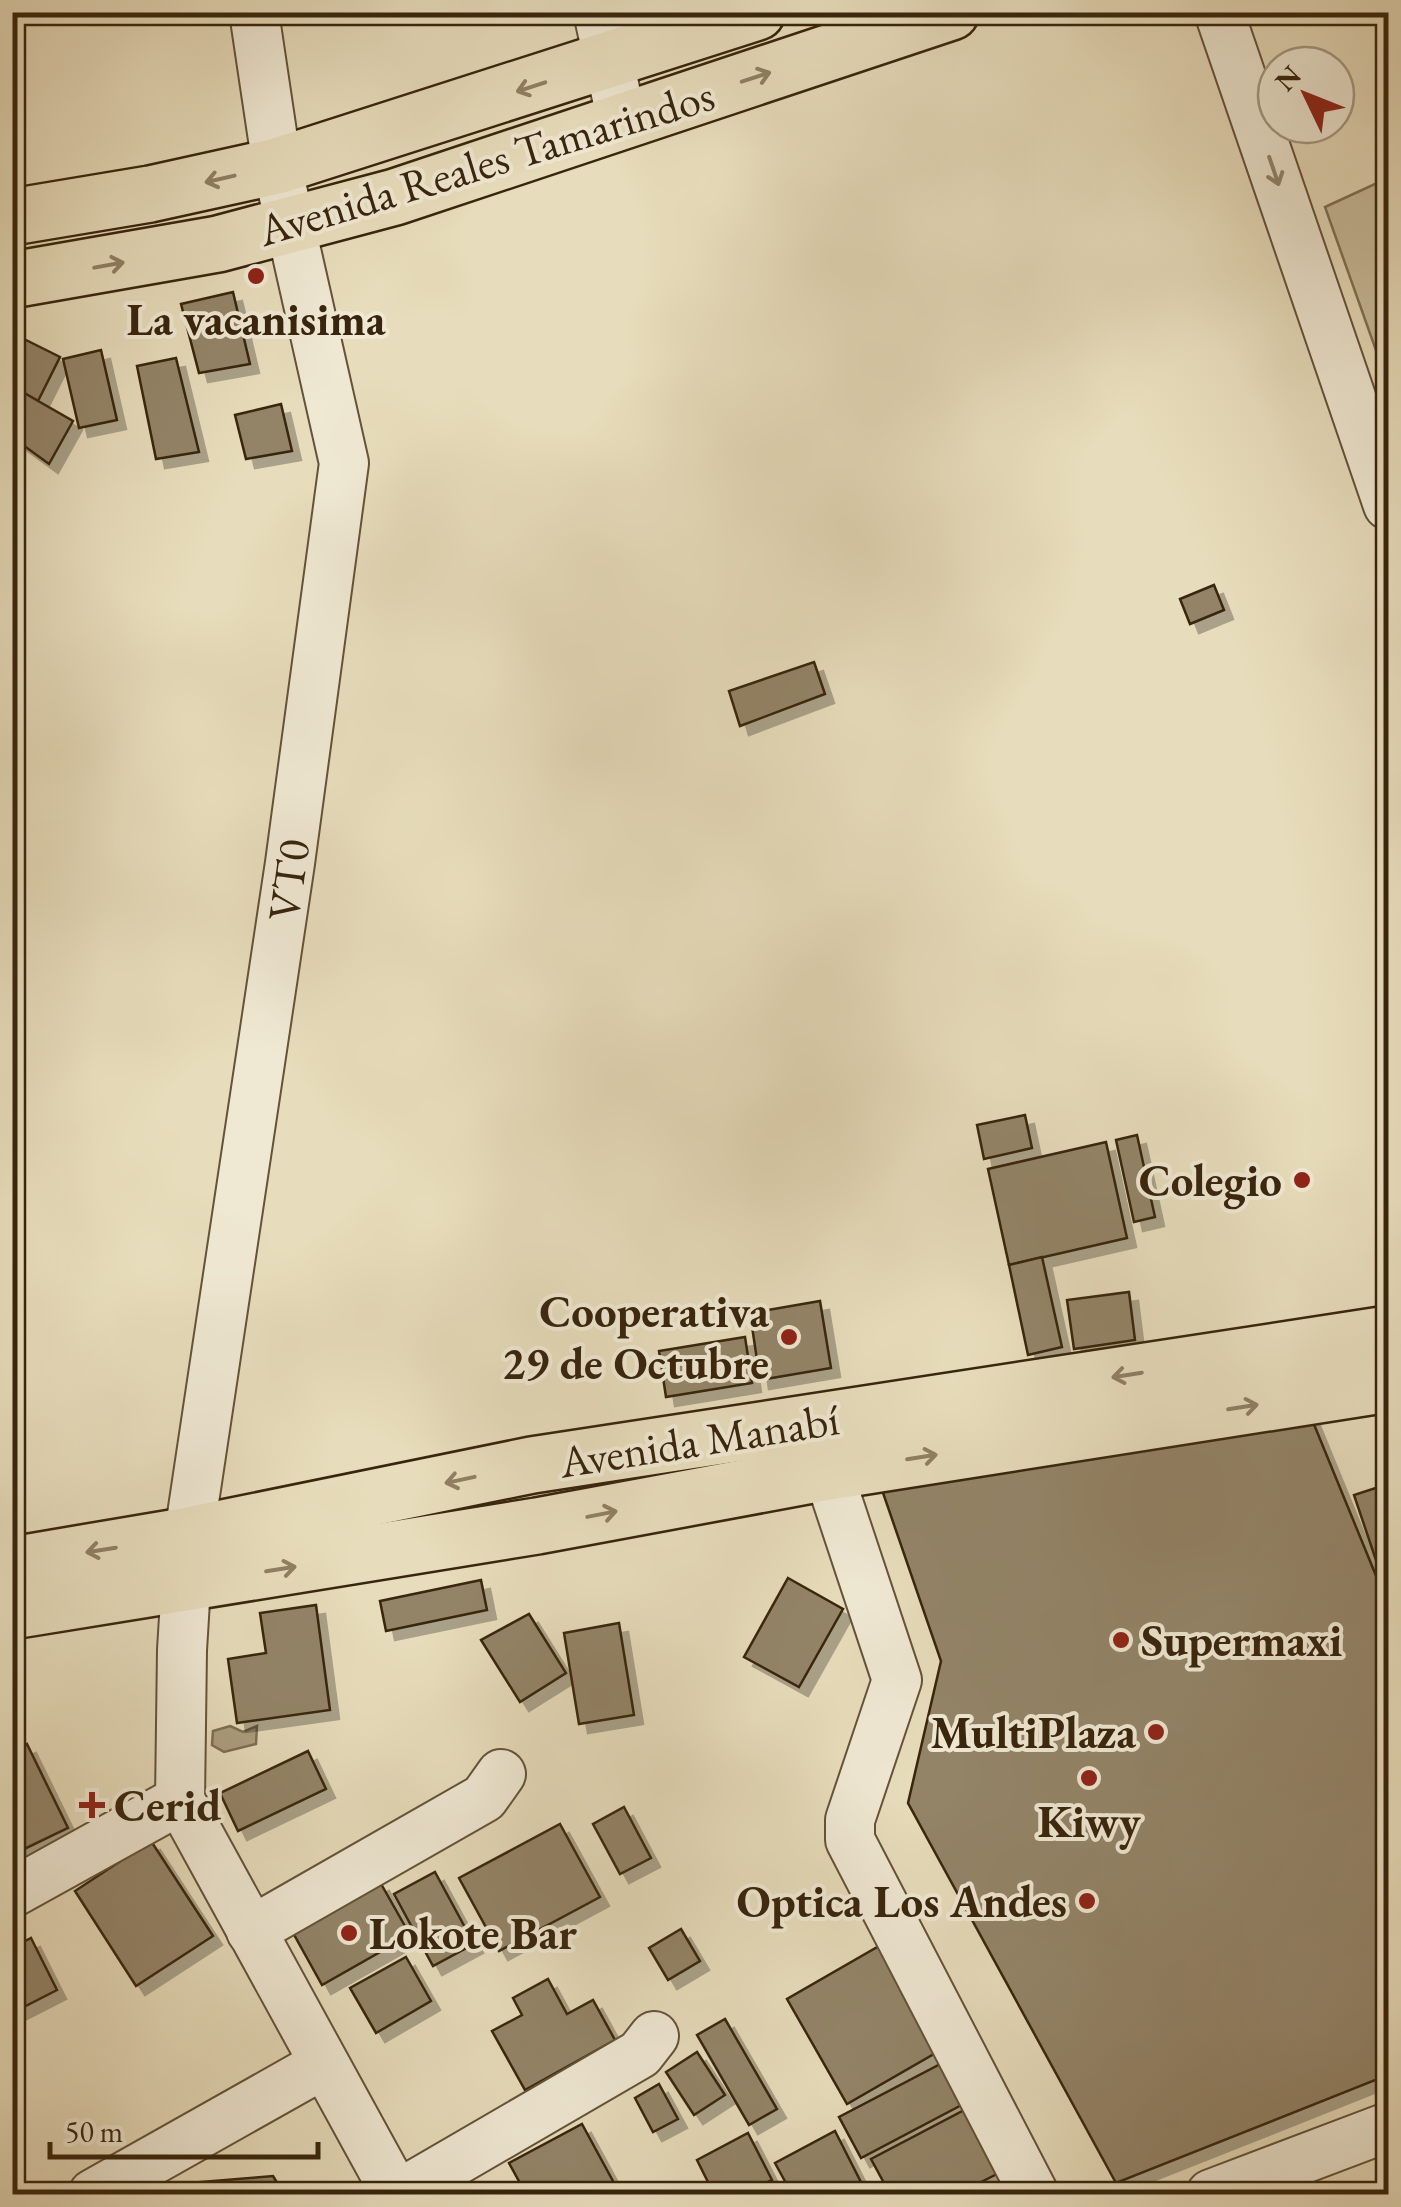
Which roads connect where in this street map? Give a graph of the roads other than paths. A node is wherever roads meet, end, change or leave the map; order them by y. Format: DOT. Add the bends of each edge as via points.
graph roads {
  1 [pos="254,12"];
  2 [pos="757,12"];
  3 [pos="1219,12"];
  4 [pos="937,15"];
  5 [pos="603,37"];
  6 [pos="622,121"];
  7 [pos="277,166"];
  8 [pos="12,217"];
  9 [pos="292,226"];
  10 [pos="12,280"];
  11 [pos="1388,505"];
  12 [pos="1388,1334"];
  13 [pos="1299,1374"];
  14 [pos="1388,1384"];
  15 [pos="532,1465"];
  16 [pos="828,1472"];
  17 [pos="537,1526"];
  18 [pos="187,1560"];
  19 [pos="12,1564"];
  20 [pos="12,1611"];
  21 [pos="500,1774"];
  22 [pos="180,1800"];
  23 [pos="12,1893"];
  24 [pos="252,1931"];
  25 [pos="654,2036"];
  26 [pos="322,2065"];
  27 [pos="1388,2127"];
  28 [pos="93,2194"];
  29 [pos="397,2194"];
  30 [pos="1034,2194"];
  31 [pos="1210,2194"];
  1 -- 7 [label="street, VT0"];
  2 -- 5 [label="main road, Avenida Reales Tamarindos"];
  3 -- 11 [label="street, one-way"];
  6 -- 4 [label="main road, Avenida Reales Tamarindos, one-way"];
  5 -- 6 [label="street"];
  5 -- 7 [label="main road, Avenida Reales Tamarindos, one-way"];
  6 -- 9 [label="main road, Avenida Reales Tamarindos"];
  7 -- 8 [label="main road, Avenida Reales Tamarindos, one-way"];
  7 -- 9 [label="street, VT0"];
  10 -- 9 [label="main road, Avenida Reales Tamarindos, one-way"];
  9 -- 18 [label="street, VT0" via="344,463"];
  12 -- 13 [label="main road, Avenida Manabí"];
  13 -- 14 [label="main road, Avenida Manabí"];
  13 -- 15 [label="main road, Avenida Manabí, one-way"];
  16 -- 13 [label="main road, Avenida Manabí, one-way"];
  15 -- 17 [label="main road"];
  15 -- 18 [label="main road, Avenida Manabí, one-way"];
  17 -- 16 [label="main road, Avenida Manabí, one-way"];
  16 -- 30 [label="street" via="898,1680 850,1820 850,1840"];
  18 -- 17 [label="main road, Avenida Manabí, one-way"];
  18 -- 19 [label="main road, Avenida Manabí, one-way"];
  18 -- 20 [label="main road, Avenida Manabí"];
  18 -- 22 [label="street, VT0"];
  21 -- 24 [label="street" via="484,1798"];
  22 -- 23 [label="street"];
  22 -- 24 [label="street"];
  24 -- 26 [label="street"];
  25 -- 29 [label="street" via="640,2054"];
  26 -- 28 [label="street"];
  26 -- 29 [label="street"];
  27 -- 31 [label="street"];
}
